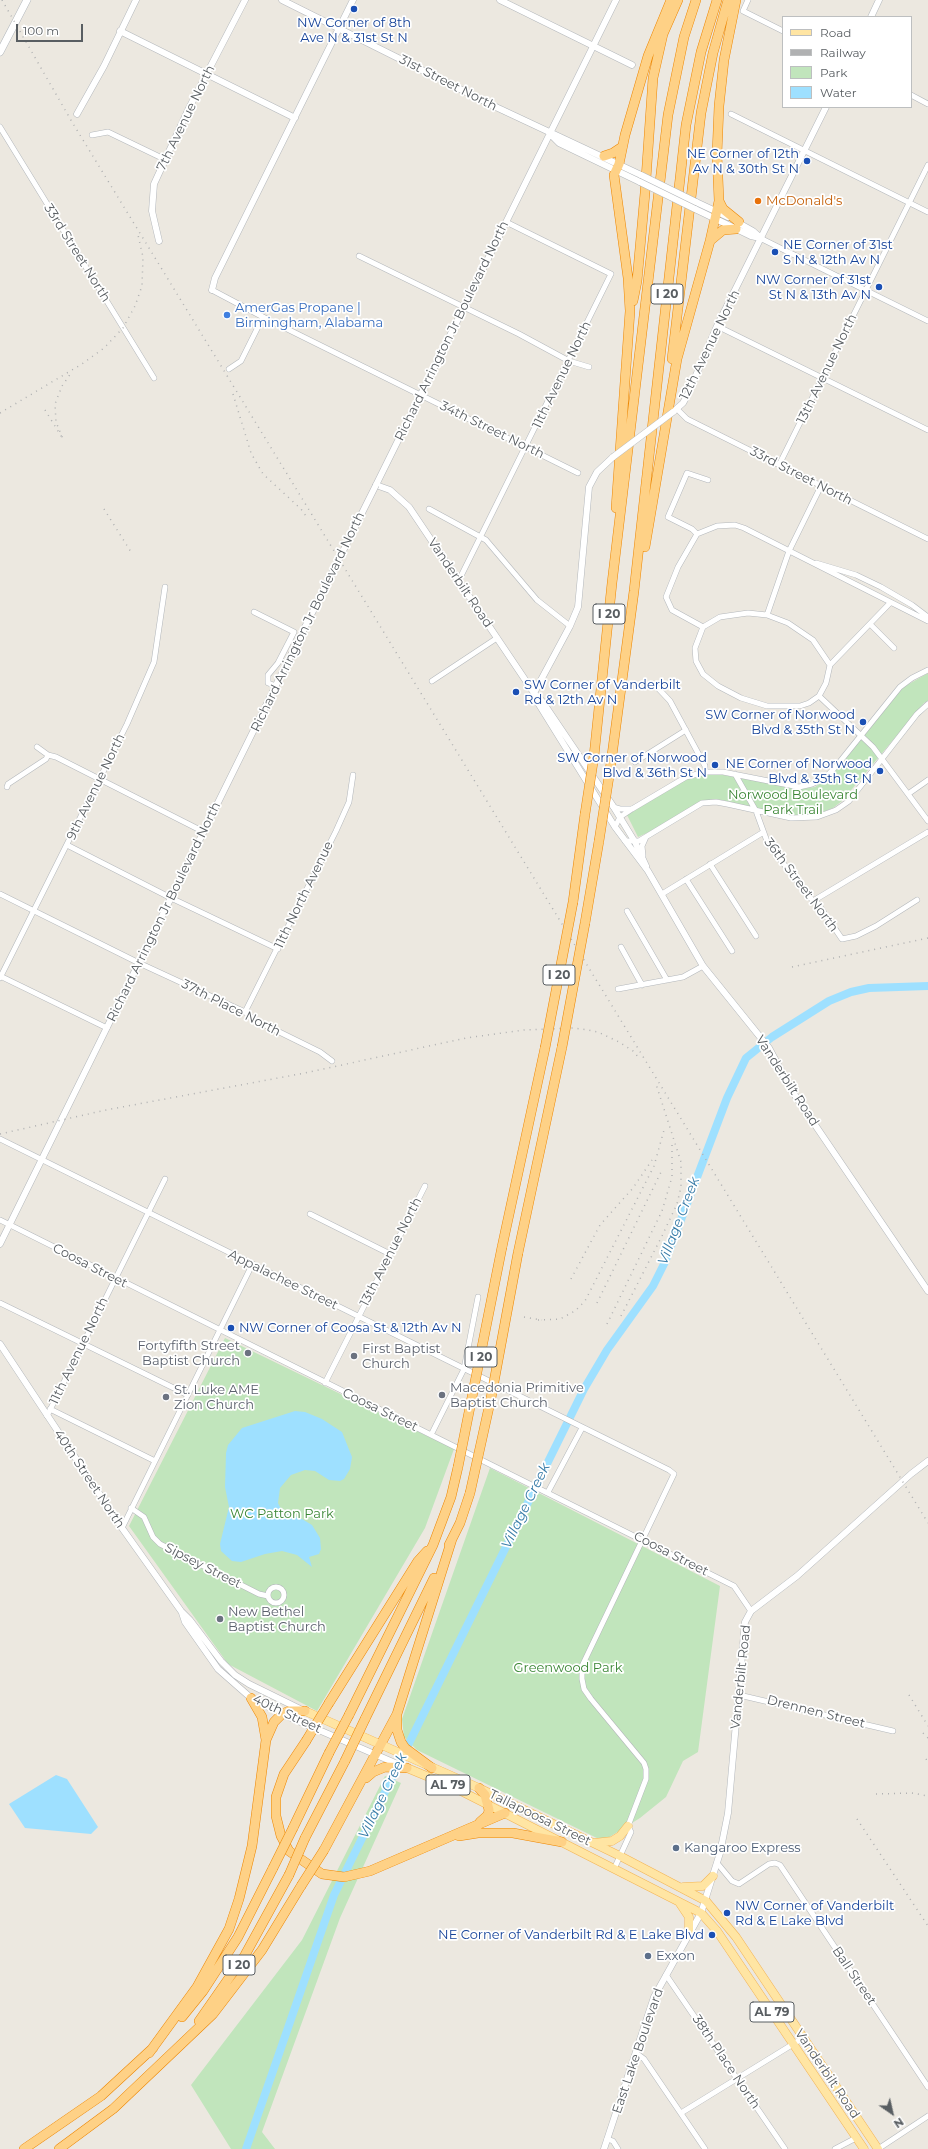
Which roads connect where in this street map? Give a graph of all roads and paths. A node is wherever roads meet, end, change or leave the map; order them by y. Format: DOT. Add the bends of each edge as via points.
graph roads {
  1 [pos="26,0"];
  2 [pos="136,0"];
  3 [pos="245,0"];
  4 [pos="282,0"];
  5 [pos="353,0"];
  6 [pos="500,0"];
  7 [pos="616,0"];
  8 [pos="671,0"];
  9 [pos="678,0"];
  10 [pos="696,0"];
  11 [pos="717,0"];
  12 [pos="728,0"];
  13 [pos="736,0"];
  14 [pos="748,0"];
  15 [pos="879,0"];
  16 [pos="871,16"];
  17 [pos="339,28"];
  18 [pos="782,30"];
  19 [pos="120,32"];
  20 [pos="594,46"];
  21 [pos="0,52"];
  22 [pos="632,65"];
  23 [pos="206,74"];
  24 [pos="912,96"];
  25 [pos="928,104"];
  26 [pos="826,108"];
  27 [pos="77,114"];
  28 [pos="731,114"];
  29 [pos="295,118"];
  30 [pos="0,127"];
  31 [pos="549,133"];
  32 [pos="92,135"];
  33 [pos="622,147"];
  34 [pos="805,151"];
  35 [pos="604,156"];
  36 [pos="164,159"];
  37 [pos="928,165"];
  38 [pos="617,167"];
  39 [pos="719,201"];
  40 [pos="909,203"];
  41 [pos="928,212"];
  42 [pos="716,215"];
  43 [pos="506,222"];
  44 [pos="737,226"];
  45 [pos="762,238"];
  46 [pos="159,241"];
  47 [pos="710,241"];
  48 [pos="359,256"];
  49 [pos="212,290"];
  50 [pos="866,290"];
  51 [pos="463,308"];
  52 [pos="263,317"];
  53 [pos="928,321"];
  54 [pos="629,324"];
  55 [pos="717,326"];
  56 [pos="569,361"];
  57 [pos="589,367"];
  58 [pos="229,369"];
  59 [pos="154,378"];
  60 [pos="823,378"];
  61 [pos="420,395"];
  62 [pos="675,410"];
  63 [pos="928,430"];
  64 [pos="527,447"];
  65 [pos="779,465"];
  66 [pos="659,468"];
  67 [pos="578,473"];
  68 [pos="708,480"];
  69 [pos="376,485"];
  70 [pos="821,486"];
  71 [pos="429,509"];
  72 [pos="698,534"];
  73 [pos="481,536"];
  74 [pos="928,539"];
  75 [pos="789,551"];
  76 [pos="811,562"];
  77 [pos="458,582"];
  78 [pos="612,583"];
  79 [pos="165,588"];
  80 [pos="634,591"];
  81 [pos="890,603"];
  82 [pos="254,612"];
  83 [pos="767,615"];
  84 [pos="928,617"];
  85 [pos="928,621"];
  86 [pos="870,624"];
  87 [pos="570,626"];
  88 [pos="703,627"];
  89 [pos="497,638"];
  90 [pos="894,648"];
  91 [pos="830,665"];
  92 [pos="928,670"];
  93 [pos="432,681"];
  94 [pos="654,684"];
  95 [pos="276,686"];
  96 [pos="534,693"];
  97 [pos="819,696"];
  98 [pos="928,704"];
  99 [pos="686,730"];
  100 [pos="861,735"];
  101 [pos="37,747"];
  102 [pos="48,755"];
  103 [pos="882,757"];
  104 [pos="635,762"];
  105 [pos="705,772"];
  106 [pos="354,774"];
  107 [pos="735,774"];
  108 [pos="99,780"];
  109 [pos="928,780"];
  110 [pos="7,787"];
  111 [pos="908,794"];
  112 [pos="613,806"];
  113 [pos="632,809"];
  114 [pos="756,811"];
  115 [pos="620,817"];
  116 [pos="928,821"];
  117 [pos="615,827"];
  118 [pos="204,832"];
  119 [pos="928,832"];
  120 [pos="762,833"];
  121 [pos="646,837"];
  122 [pos="625,841"];
  123 [pos="635,842"];
  124 [pos="67,845"];
  125 [pos="643,859"];
  126 [pos="710,864"];
  127 [pos="648,871"];
  128 [pos="686,879"];
  129 [pos="0,894"];
  130 [pos="662,894"];
  131 [pos="171,898"];
  132 [pos="917,900"];
  133 [pos="813,901"];
  134 [pos="34,911"];
  135 [pos="628,911"];
  136 [pos="756,936"];
  137 [pos="620,947"];
  138 [pos="278,949"];
  139 [pos="732,951"];
  140 [pos="139,963"];
  141 [pos="703,966"];
  142 [pos="0,977"];
  143 [pos="667,980"];
  144 [pos="642,985"];
  145 [pos="618,989"];
  146 [pos="246,1012"];
  147 [pos="106,1028"];
  148 [pos="332,1060"];
  149 [pos="0,1139"];
  150 [pos="42,1159"];
  151 [pos="165,1179"];
  152 [pos="425,1186"];
  153 [pos="148,1212"];
  154 [pos="310,1214"];
  155 [pos="0,1220"];
  156 [pos="9,1225"];
  157 [pos="0,1244"];
  158 [pos="390,1254"];
  159 [pos="252,1265"];
  160 [pos="115,1278"];
  161 [pos="927,1287"];
  162 [pos="478,1297"];
  163 [pos="0,1302"];
  164 [pos="358,1317"];
  165 [pos="220,1330"];
  166 [pos="83,1343"];
  167 [pos="0,1344"];
  168 [pos="464,1369"];
  169 [pos="325,1383"];
  170 [pos="188,1395"];
  171 [pos="50,1409"];
  172 [pos="47,1416"];
  173 [pos="580,1427"];
  174 [pos="431,1435"];
  175 [pos="155,1461"];
  176 [pos="928,1461"];
  177 [pos="546,1492"];
  178 [pos="131,1508"];
  179 [pos="122,1528"];
  180 [pos="452,1539"];
  181 [pos="642,1540"];
  182 [pos="433,1545"];
  183 [pos="268,1596"];
  184 [pos="181,1611"];
  185 [pos="751,1611"];
  186 [pos="739,1695"];
  187 [pos="251,1698"];
  188 [pos="305,1711"];
  189 [pos="282,1714"];
  190 [pos="397,1714"];
  191 [pos="893,1731"];
  192 [pos="266,1740"];
  193 [pos="382,1745"];
  194 [pos="376,1755"];
  195 [pos="413,1756"];
  196 [pos="393,1764"];
  197 [pos="407,1768"];
  198 [pos="432,1768"];
  199 [pos="479,1788"];
  200 [pos="354,1796"];
  201 [pos="488,1805"];
  202 [pos="505,1813"];
  203 [pos="476,1826"];
  204 [pos="628,1826"];
  205 [pos="446,1838"];
  206 [pos="562,1842"];
  207 [pos="592,1843"];
  208 [pos="620,1856"];
  209 [pos="716,1863"];
  210 [pos="614,1869"];
  211 [pos="713,1876"];
  212 [pos="681,1887"];
  213 [pos="677,1900"];
  214 [pos="706,1900"];
  215 [pos="701,1913"];
  216 [pos="689,1935"];
  217 [pos="666,1975"];
  218 [pos="168,2031"];
  219 [pos="803,2038"];
  220 [pos="793,2044"];
  221 [pos="177,2047"];
  222 [pos="636,2053"];
  223 [pos="737,2079"];
  224 [pos="928,2087"];
  225 [pos="681,2113"];
  226 [pos="928,2116"];
  227 [pos="856,2138"];
  228 [pos="607,2139"];
  229 [pos="24,2149"];
  230 [pos="58,2149"];
  231 [pos="604,2149"];
  232 [pos="618,2149"];
  233 [pos="706,2149"];
  234 [pos="785,2149"];
  235 [pos="835,2149"];
  236 [pos="864,2149"];
  237 [pos="878,2149"];
  1 -- 21 [label="main road"];
  2 -- 19 [label="street"];
  3 -- 23 [label="street, 7th Avenue North"];
  4 -- 17 [label="street, 31st Street North"];
  5 -- 17 [label="street"];
  6 -- 20 [label="street"];
  7 -- 20 [label="street, Richard Arrington Jr Boulevard North"];
  8 -- 33 [label="highway" via="643,73"];
  9 -- 54 [label="highway" via="656,61 650,95 638,274"];
  10 -- 78 [label="highway, I 20" via="684,37 668,115"];
  11 -- 80 [label="highway, I 20" via="701,52 686,124"];
  12 -- 66 [label="highway" via="713,53 701,113"];
  13 -- 39 [label="highway" via="724,60 717,144"];
  14 -- 18 [label="street" via="743,11"];
  15 -- 16 [label="street"];
  17 -- 29 [label="street"];
  17 -- 31 [label="street, 31st Street North"];
  19 -- 23 [label="street"];
  19 -- 27 [label="street"];
  20 -- 22 [label="street"];
  20 -- 31 [label="street, Richard Arrington Jr Boulevard North"];
  23 -- 29 [label="street"];
  23 -- 36 [label="street, 7th Avenue North"];
  24 -- 25 [label="street"];
  26 -- 34 [label="street, 12th Avenue North"];
  28 -- 34 [label="street"];
  29 -- 49 [label="street" via="215,278"];
  30 -- 59 [label="street, 33rd Street North"];
  31 -- 35 [label="street, 31st Street North"];
  31 -- 38 [label="street, 31st Street North" via="559,143"];
  31 -- 43 [label="street, Richard Arrington Jr Boulevard North"];
  32 -- 36 [label="street" via="108,132"];
  33 -- 35 [label="highway"];
  33 -- 38 [label="highway"];
  34 -- 40 [label="street"];
  34 -- 45 [label="street, 12th Avenue North"];
  35 -- 38 [label="street, 31st Street North"];
  36 -- 46 [label="street, 7th Avenue North" via="153,190 152,211"];
  37 -- 40 [label="street, 13th Avenue North"];
  38 -- 42 [label="street, 31st Street North, bridge" via="641,175 696,202"];
  38 -- 42 [label="street, 31st Street North, bridge" via="640,182 695,209"];
  38 -- 54 [label="highway" via="614,175 629,290"];
  39 -- 42 [label="highway"];
  39 -- 44 [label="highway"];
  40 -- 41 [label="street"];
  40 -- 50 [label="street, 13th Avenue North"];
  42 -- 44 [label="street, 31st Street North"];
  42 -- 47 [label="highway"];
  43 -- 51 [label="street, Richard Arrington Jr Boulevard North"];
  43 -- 56 [label="street, 11th Avenue North" via="611,274"];
  44 -- 45 [label="street, 31st Street North" via="753,231"];
  44 -- 47 [label="highway" via="722,230"];
  45 -- 50 [label="street, 31st Street North"];
  45 -- 55 [label="street, 12th Avenue North"];
  47 -- 66 [label="highway" via="676,359"];
  48 -- 51 [label="street"];
  49 -- 52 [label="street, 34th Street North"];
  50 -- 53 [label="street, 31st Street North"];
  50 -- 60 [label="street, 13th Avenue North"];
  51 -- 56 [label="street"];
  51 -- 61 [label="street, Richard Arrington Jr Boulevard North"];
  52 -- 58 [label="street" via="241,361"];
  52 -- 61 [label="street, 34th Street North"];
  54 -- 78 [label="highway"];
  55 -- 60 [label="street"];
  55 -- 62 [label="street, 12th Avenue North" via="688,394"];
  56 -- 57 [label="street"];
  56 -- 64 [label="street, 11th Avenue North"];
  60 -- 63 [label="street"];
  60 -- 65 [label="street, 13th Avenue North"];
  61 -- 64 [label="street, 34th Street North"];
  61 -- 69 [label="street, Richard Arrington Jr Boulevard North"];
  62 -- 65 [label="street, 33rd Street North" via="687,419"];
  62 -- 87 [label="street, 12th Avenue North, bridge" via="613,457 597,472 589,487 580,595"];
  64 -- 67 [label="street, 34th Street North"];
  64 -- 73 [label="street, 11th Avenue North"];
  65 -- 70 [label="street, 33rd Street North"];
  66 -- 80 [label="highway" via="643,559"];
  68 -- 72 [label="street" via="687,473 668,517"];
  69 -- 77 [label="street, Vanderbilt Road" via="390,490 409,507"];
  69 -- 95 [label="street, Richard Arrington Jr Boulevard North, bridge"];
  70 -- 74 [label="street, 33rd Street North"];
  70 -- 75 [label="street"];
  71 -- 73 [label="street"];
  72 -- 75 [label="street" via="717,526 736,525"];
  72 -- 88 [label="street" via="678,567 666,597 672,610"];
  73 -- 77 [label="street, 11th Avenue North"];
  73 -- 87 [label="street" via="537,600"];
  75 -- 76 [label="street"];
  75 -- 83 [label="street"];
  76 -- 81 [label="street"];
  76 -- 84 [label="street" via="856,575 898,596"];
  77 -- 89 [label="street, Vanderbilt Road"];
  78 -- 182 [label="highway, I 20, bridge" via="594,756 573,902 458,1467"];
  79 -- 108 [label="street, 9th Avenue North" via="154,662"];
  80 -- 180 [label="highway, I 20, bridge" via="599,841 562,1047 470,1493"];
  81 -- 85 [label="street"];
  81 -- 86 [label="street"];
  82 -- 95 [label="street" via="294,632 278,663 268,675 268,683"];
  83 -- 88 [label="street" via="730,614"];
  83 -- 91 [label="street" via="788,623 813,640"];
  86 -- 90 [label="street"];
  86 -- 91 [label="street"];
  87 -- 96 [label="street, 12th Avenue North"];
  88 -- 97 [label="street" via="695,648 696,661 703,674 718,686 741,698 783,708 809,703"];
  89 -- 93 [label="street"];
  89 -- 96 [label="street, Vanderbilt Road"];
  91 -- 97 [label="street" via="826,683"];
  92 -- 100 [label="street" via="900,687"];
  94 -- 99 [label="street" via="670,701"];
  95 -- 118 [label="street, Richard Arrington Jr Boulevard North"];
  96 -- 112 [label="street, Vanderbilt Road"];
  96 -- 117 [label="street, Vanderbilt Road"];
  97 -- 100 [label="street"];
  98 -- 103 [label="street"];
  99 -- 104 [label="street"];
  99 -- 105 [label="street" via="705,766"];
  100 -- 103 [label="street"];
  100 -- 107 [label="street" via="825,778 812,784 799,787"];
  101 -- 102 [label="street"];
  102 -- 108 [label="street"];
  102 -- 110 [label="street"];
  103 -- 111 [label="street"];
  103 -- 114 [label="street" via="848,801 836,810 817,817 791,818"];
  105 -- 107 [label="street"];
  105 -- 113 [label="street" via="686,777"];
  106 -- 138 [label="street, 11th North Avenue" via="349,802"];
  107 -- 114 [label="street, 36th Street North"];
  108 -- 118 [label="street"];
  108 -- 124 [label="street, 9th Avenue North"];
  109 -- 111 [label="street"];
  111 -- 116 [label="street"];
  112 -- 113 [label="street" via="620,810"];
  112 -- 115 [label="street, Vanderbilt Road"];
  113 -- 115 [label="street"];
  114 -- 120 [label="street, 36th Street North"];
  114 -- 121 [label="street" via="716,802 702,803"];
  115 -- 117 [label="street"];
  115 -- 123 [label="street, Vanderbilt Road"];
  117 -- 122 [label="street, Vanderbilt Road"];
  118 -- 131 [label="street, Richard Arrington Jr Boulevard North"];
  119 -- 133 [label="street"];
  120 -- 126 [label="street"];
  120 -- 133 [label="street, 36th Street North"];
  121 -- 123 [label="street"];
  121 -- 125 [label="street" via="642,846"];
  122 -- 123 [label="street"];
  122 -- 127 [label="street, Vanderbilt Road"];
  123 -- 125 [label="street, Vanderbilt Road"];
  124 -- 131 [label="street"];
  124 -- 134 [label="street, 9th Avenue North"];
  125 -- 127 [label="street, Vanderbilt Road"];
  126 -- 128 [label="street"];
  126 -- 136 [label="street"];
  127 -- 130 [label="street, Vanderbilt Road"];
  128 -- 130 [label="street"];
  128 -- 139 [label="street"];
  129 -- 134 [label="street, 37th Place North"];
  130 -- 141 [label="street, Vanderbilt Road"];
  131 -- 138 [label="street"];
  131 -- 140 [label="street, Richard Arrington Jr Boulevard North"];
  132 -- 133 [label="street, 36th Street North" via="876,926 856,936 842,939 816,901"];
  134 -- 140 [label="street, 37th Place North"];
  134 -- 142 [label="street, 9th Avenue North"];
  135 -- 143 [label="street"];
  137 -- 144 [label="street"];
  138 -- 146 [label="street, 11th North Avenue"];
  140 -- 146 [label="street, 37th Place North"];
  140 -- 147 [label="street, Richard Arrington Jr Boulevard North"];
  141 -- 143 [label="street" via="683,977"];
  141 -- 161 [label="street, Vanderbilt Road" via="769,1048 792,1091"];
  142 -- 147 [label="street"];
  143 -- 144 [label="street"];
  144 -- 145 [label="street"];
  146 -- 148 [label="street, 37th Place North" via="255,1020"];
  147 -- 150 [label="street, Richard Arrington Jr Boulevard North"];
  149 -- 150 [label="street, Appalachee Street"];
  150 -- 153 [label="street, Appalachee Street"];
  150 -- 156 [label="street, Richard Arrington Jr Boulevard North"];
  151 -- 153 [label="street, 11th Avenue North"];
  152 -- 158 [label="street, 13th Avenue North"];
  153 -- 159 [label="street, Appalachee Street"];
  153 -- 160 [label="street, 11th Avenue North"];
  154 -- 158 [label="street"];
  155 -- 156 [label="street, Coosa Street"];
  156 -- 157 [label="street, Richard Arrington Jr Boulevard North"];
  156 -- 160 [label="street, Coosa Street"];
  158 -- 164 [label="street, 13th Avenue North"];
  159 -- 164 [label="street, Appalachee Street"];
  159 -- 165 [label="street"];
  160 -- 165 [label="street, Coosa Street"];
  160 -- 166 [label="street, 11th Avenue North"];
  162 -- 168 [label="street"];
  163 -- 166 [label="street"];
  164 -- 168 [label="street, Appalachee Street"];
  164 -- 169 [label="street, 13th Avenue North"];
  165 -- 169 [label="street, Coosa Street"];
  165 -- 170 [label="street"];
  166 -- 170 [label="street"];
  166 -- 171 [label="street, 11th Avenue North"];
  167 -- 172 [label="street, 40th Street North"];
  168 -- 173 [label="street, Appalachee Street"];
  168 -- 174 [label="street"];
  169 -- 174 [label="street, Coosa Street"];
  170 -- 175 [label="street"];
  171 -- 172 [label="street, 11th Avenue North"];
  171 -- 175 [label="street"];
  172 -- 179 [label="street, 40th Street North"];
  173 -- 177 [label="street"];
  173 -- 181 [label="street, Appalachee Street" via="674,1474"];
  174 -- 177 [label="street, Coosa Street"];
  175 -- 178 [label="street"];
  176 -- 185 [label="street, Vanderbilt Road" via="797,1576"];
  177 -- 181 [label="street, Coosa Street"];
  178 -- 179 [label="street"];
  178 -- 183 [label="street, Sipsey Street" via="144,1517 160,1544 259,1594"];
  179 -- 184 [label="street, 40th Street North"];
  180 -- 190 [label="highway"];
  180 -- 221 [label="highway, I 20, bridge" via="289,1875 235,1970 212,2004"];
  181 -- 185 [label="street, Coosa Street" via="734,1586"];
  181 -- 204 [label="street" via="582,1666 584,1689 644,1763 646,1779"];
  182 -- 205 [label="highway, bridge" via="418,1561 284,1774 276,1797 276,1816 281,1836 289,1851 322,1874 333,1876 354,1876"];
  182 -- 218 [label="highway, I 20, bridge" via="238,1937 203,1991"];
  184 -- 187 [label="street, 40th Street" via="185,1622 218,1669"];
  184 -- 188 [label="street, 40th Street" via="235,1675"];
  185 -- 186 [label="street, Vanderbilt Road" via="745,1622"];
  186 -- 191 [label="street, Drennen Street"];
  186 -- 209 [label="street, Vanderbilt Road" via="728,1813"];
  187 -- 189 [label="street, 40th Street"];
  187 -- 192 [label="highway" via="262,1717"];
  188 -- 189 [label="highway" via="289,1711"];
  188 -- 193 [label="main road"];
  189 -- 192 [label="highway" via="274,1722"];
  189 -- 194 [label="street, 40th Street"];
  190 -- 193 [label="highway"];
  190 -- 195 [label="highway" via="397,1730 401,1742"];
  192 -- 218 [label="highway" via="252,1846 229,1929 197,1987"];
  193 -- 194 [label="highway"];
  193 -- 195 [label="main road"];
  194 -- 196 [label="street"];
  194 -- 200 [label="highway"];
  195 -- 198 [label="highway"];
  196 -- 197 [label="highway"];
  196 -- 200 [label="highway" via="373,1772"];
  197 -- 201 [label="main road, Tallapoosa Street / AL 79"];
  198 -- 199 [label="main road, Tallapoosa Street / AL 79"];
  199 -- 201 [label="highway" via="485,1795"];
  199 -- 207 [label="main road, Tallapoosa Street / AL 79"];
  200 -- 221 [label="highway, bridge" via="262,1950 213,2014"];
  201 -- 202 [label="main road, Tallapoosa Street / AL 79"];
  201 -- 203 [label="highway" via="488,1815"];
  202 -- 203 [label="highway"];
  202 -- 206 [label="main road, Tallapoosa Street / AL 79"];
  203 -- 205 [label="highway"];
  204 -- 207 [label="main road" via="612,1841"];
  204 -- 208 [label="street" via="631,1832"];
  205 -- 206 [label="highway" via="478,1833 513,1833"];
  206 -- 210 [label="main road, Tallapoosa Street / AL 79"];
  207 -- 208 [label="main road, Tallapoosa Street / AL 79"];
  208 -- 210 [label="street"];
  208 -- 212 [label="main road, Tallapoosa Street / AL 79"];
  209 -- 211 [label="street, Vanderbilt Road"];
  209 -- 224 [label="street, Ball Street" via="732,1881 740,1884 769,1864 780,1865"];
  210 -- 213 [label="main road, Tallapoosa Street / AL 79"];
  211 -- 212 [label="main road" via="703,1886"];
  211 -- 214 [label="street, Vanderbilt Road"];
  212 -- 214 [label="main road, Tallapoosa Street / AL 79"];
  213 -- 215 [label="main road, Tallapoosa Street / AL 79"];
  213 -- 216 [label="main road" via="689,1916"];
  214 -- 215 [label="street, Vanderbilt Road"];
  214 -- 219 [label="main road, Vanderbilt Road / AL 79" via="736,1937"];
  215 -- 216 [label="street, East Lake Boulevard"];
  215 -- 220 [label="main road, Vanderbilt Road / AL 79" via="717,1931"];
  216 -- 217 [label="street, East Lake Boulevard"];
  217 -- 222 [label="street, East Lake Boulevard" via="654,1997"];
  217 -- 223 [label="street, 38th Place North"];
  218 -- 229 [label="highway" via="131,2071 73,2117"];
  219 -- 220 [label="street"];
  219 -- 237 [label="main road, Vanderbilt Road / AL 79"];
  220 -- 223 [label="street"];
  220 -- 227 [label="main road, Vanderbilt Road / AL 79"];
  221 -- 230 [label="highway" via="108,2113"];
  222 -- 225 [label="street" via="644,2059"];
  222 -- 228 [label="street, East Lake Boulevard"];
  223 -- 225 [label="street"];
  223 -- 234 [label="street, 38th Place North"];
  225 -- 233 [label="street"];
  226 -- 237 [label="street"];
  227 -- 235 [label="street"];
  227 -- 236 [label="main road, Vanderbilt Road / AL 79"];
  228 -- 231 [label="street, East Lake Boulevard"];
  228 -- 232 [label="street" via="613,2141"];
}
